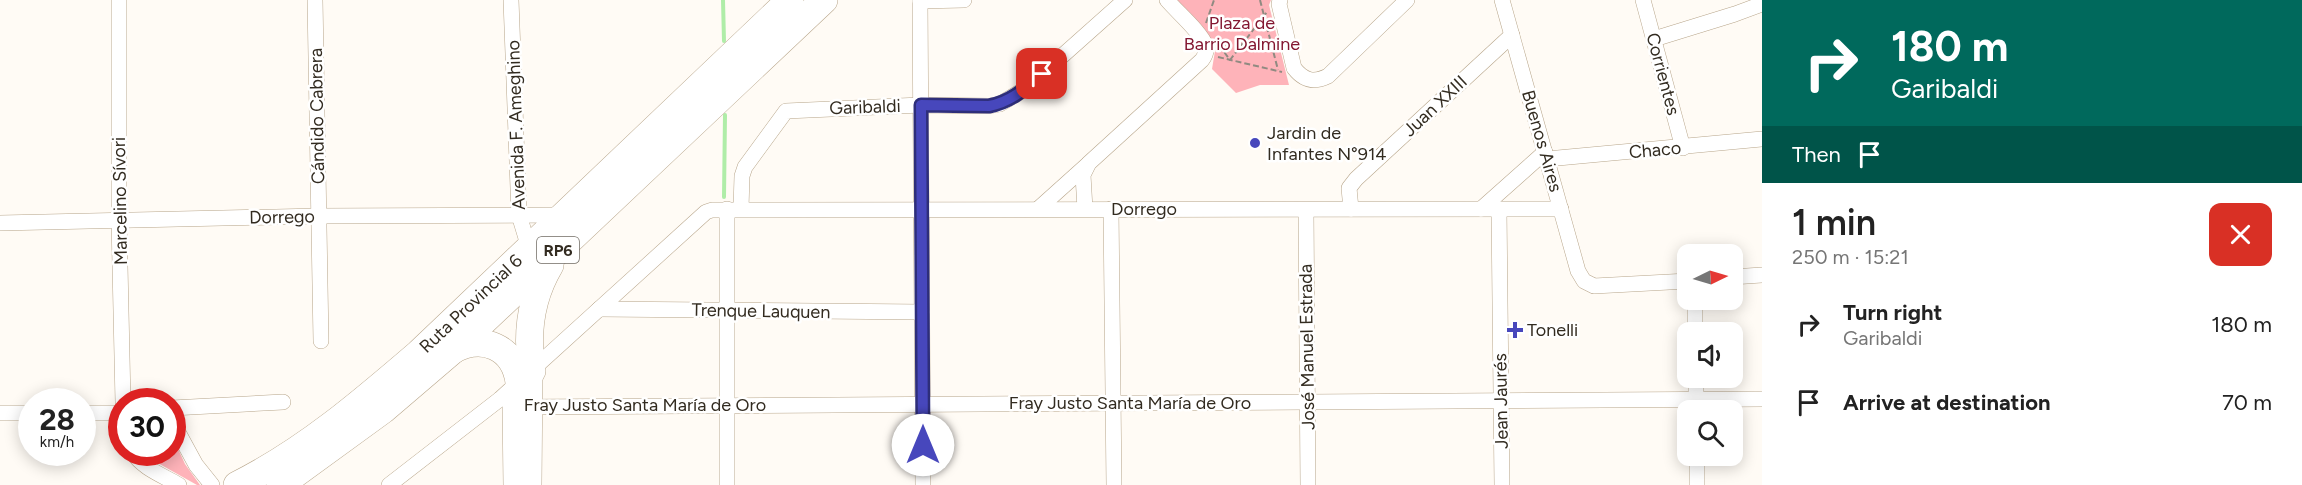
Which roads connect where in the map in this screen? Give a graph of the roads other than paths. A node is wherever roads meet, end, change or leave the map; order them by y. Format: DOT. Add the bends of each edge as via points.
graph roads {
  1 [pos="119,0"];
  2 [pos="315,0"];
  3 [pos="510,0"];
  4 [pos="790,0"];
  5 [pos="824,0"];
  6 [pos="964,0"];
  7 [pos="1125,0"];
  8 [pos="1167,0"];
  9 [pos="1407,0"];
  10 [pos="1502,0"];
  11 [pos="1643,0"];
  12 [pos="920,1"];
  13 [pos="1275,4"];
  14 [pos="1762,4"];
  15 [pos="1512,35"];
  16 [pos="1654,39"];
  17 [pos="921,105"];
  18 [pos="1762,139"];
  19 [pos="1683,148"];
  20 [pos="1546,155"];
  21 [pos="1089,163"];
  22 [pos="734,209"];
  23 [pos="1038,209"];
  24 [pos="1085,209"];
  25 [pos="1111,209"];
  26 [pos="1351,209"];
  27 [pos="1481,209"];
  28 [pos="1561,209"];
  29 [pos="921,210"];
  30 [pos="1306,210"];
  31 [pos="1499,210"];
  32 [pos="519,215"];
  33 [pos="564,215"];
  34 [pos="318,216"];
  35 [pos="119,220"];
  36 [pos="0,223"];
  37 [pos="562,246"];
  38 [pos="529,248"];
  39 [pos="1762,275"];
  40 [pos="1743,276"];
  41 [pos="1677,282"];
  42 [pos="599,309"];
  43 [pos="726,310"];
  44 [pos="922,312"];
  45 [pos="321,340"];
  46 [pos="452,351"];
  47 [pos="123,388"];
  48 [pos="519,392"];
  49 [pos="1762,399"];
  50 [pos="1501,401"];
  51 [pos="1743,401"];
  52 [pos="283,402"];
  53 [pos="1308,402"];
  54 [pos="1113,403"];
  55 [pos="922,404"];
  56 [pos="1677,405"];
  57 [pos="726,406"];
  58 [pos="186,407"];
  59 [pos="0,413"];
  60 [pos="18,413"];
  61 [pos="186,447"];
  62 [pos="147,466"];
  63 [pos="1696,466"];
  64 [pos="257,482"];
  65 [pos="179,485"];
  66 [pos="212,485"];
  67 [pos="389,485"];
  68 [pos="514,485"];
  69 [pos="531,485"];
  70 [pos="727,485"];
  71 [pos="923,485"];
  72 [pos="1114,485"];
  73 [pos="1308,485"];
  74 [pos="1502,485"];
  75 [pos="1697,485"];
  1 -- 35 [label="street, Marcelino Sívori"];
  2 -- 34 [label="street, Cándido Cabrera"];
  3 -- 32 [label="street, Avenida F. Ameghino"];
  4 -- 33 [label="highway, Ruta Provincial 6 / RP6"];
  5 -- 37 [label="highway, Ruta Provincial 6 / RP6"];
  6 -- 12 [label="street"];
  7 -- 17 [label="street, Garibaldi" via="1012,98 989,106"];
  8 -- 21 [label="street" via="1200,37 1206,48 1204,57"];
  9 -- 13 [label="street" via="1328,76 1318,81 1300,76 1294,68 1279,4"];
  10 -- 15 [label="street, Buenos Aires"];
  11 -- 16 [label="street, Corrientes"];
  12 -- 17 [label="street"];
  14 -- 16 [label="street"];
  15 -- 20 [label="street, Buenos Aires"];
  15 -- 26 [label="street, Juan XXIII" via="1356,179 1349,188"];
  16 -- 19 [label="street, Corrientes"];
  17 -- 22 [label="street, Garibaldi" via="786,111 745,167"];
  17 -- 29 [label="street"];
  18 -- 19 [label="street, Chaco"];
  19 -- 20 [label="street, Chaco"];
  20 -- 27 [label="street"];
  20 -- 28 [label="street, Buenos Aires"];
  21 -- 23 [label="street"];
  21 -- 24 [label="street" via="1083,175"];
  22 -- 29 [label="street, Dorrego"];
  22 -- 42 [label="street" via="706,212"];
  22 -- 43 [label="street"];
  23 -- 24 [label="street, Dorrego"];
  23 -- 29 [label="street, Dorrego"];
  24 -- 25 [label="street, Dorrego"];
  25 -- 30 [label="street, Dorrego"];
  25 -- 54 [label="street"];
  26 -- 27 [label="street, Dorrego"];
  26 -- 30 [label="street, Dorrego"];
  27 -- 31 [label="street, Dorrego"];
  28 -- 31 [label="street, Dorrego"];
  28 -- 41 [label="street, Buenos Aires" via="1584,281 1594,286"];
  29 -- 44 [label="street"];
  30 -- 53 [label="street, José Manuel Estrada"];
  31 -- 50 [label="street, Jean Jaurés"];
  32 -- 33 [label="street, Dorrego"];
  32 -- 34 [label="street, Dorrego"];
  32 -- 38 [label="street, Avenida F. Ameghino"];
  33 -- 38 [label="highway, Ruta Provincial 6 / RP6"];
  34 -- 35 [label="street, Dorrego"];
  34 -- 45 [label="street, Cándido Cabrera"];
  35 -- 36 [label="street, Dorrego"];
  35 -- 47 [label="street, Marcelino Sívori"];
  37 -- 46 [label="highway, Ruta Provincial 6 / RP6"];
  37 -- 48 [label="highway" via="540,283"];
  38 -- 64 [label="highway, Ruta Provincial 6 / RP6" via="360,404"];
  39 -- 40 [label="street"];
  42 -- 43 [label="street, Trenque Lauquen"];
  42 -- 48 [label="street"];
  43 -- 44 [label="street, Trenque Lauquen"];
  43 -- 57 [label="street"];
  44 -- 55 [label="street"];
  46 -- 48 [label="highway" via="471,344 494,346 513,362"];
  46 -- 64 [label="highway, Ruta Provincial 6 / RP6" via="383,410"];
  48 -- 57 [label="street, Fray Justo Santa María de Oro"];
  48 -- 67 [label="street"];
  48 -- 68 [label="main road"];
  48 -- 69 [label="main road"];
  49 -- 51 [label="street, Fray Justo Santa María de Oro"];
  50 -- 53 [label="street, Fray Justo Santa María de Oro"];
  50 -- 56 [label="street, Fray Justo Santa María de Oro"];
  50 -- 74 [label="street, Jean Jaurés"];
  52 -- 58 [label="street"];
  53 -- 54 [label="street, Fray Justo Santa María de Oro"];
  53 -- 73 [label="street, José Manuel Estrada"];
  54 -- 55 [label="street, Fray Justo Santa María de Oro"];
  54 -- 72 [label="street"];
  55 -- 57 [label="street, Fray Justo Santa María de Oro"];
  55 -- 71 [label="street"];
  57 -- 70 [label="street"];
  59 -- 60 [label="street"];
  61 -- 66 [label="street"];
  62 -- 65 [label="street"];
  63 -- 75 [label="street"];
}
